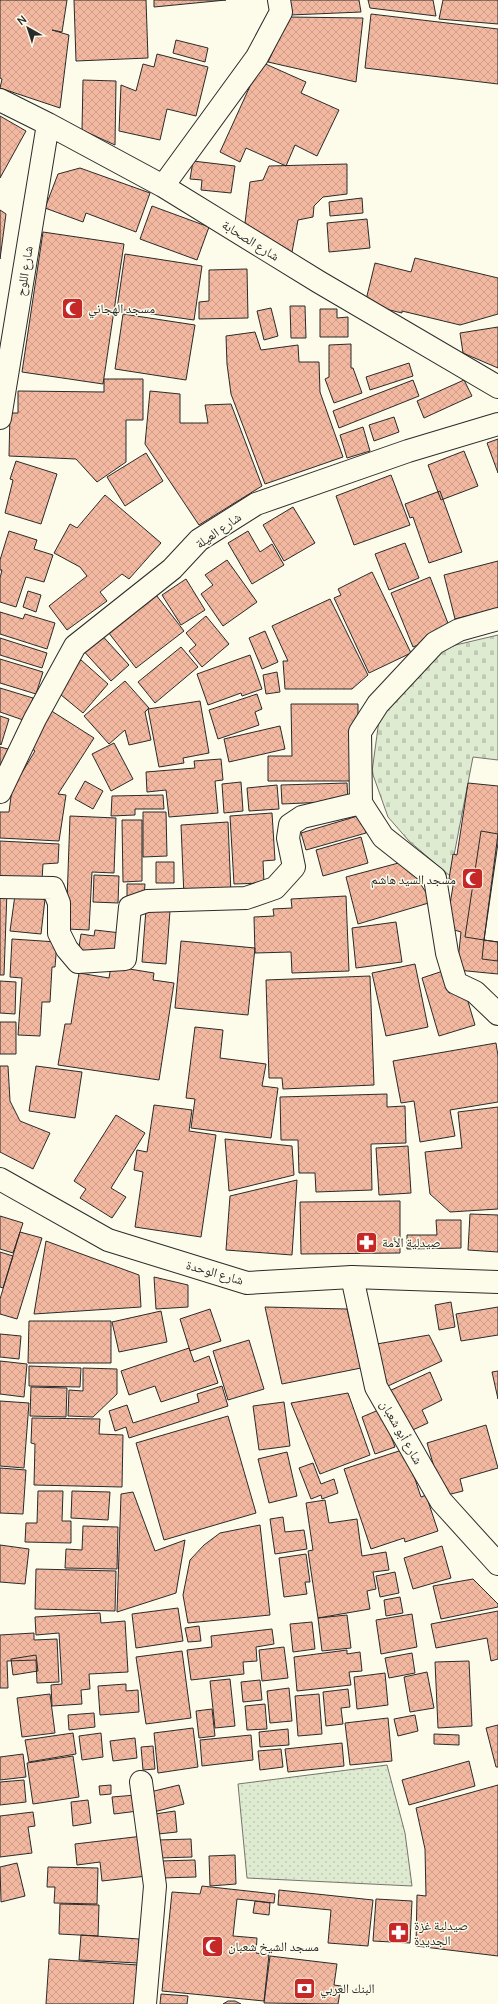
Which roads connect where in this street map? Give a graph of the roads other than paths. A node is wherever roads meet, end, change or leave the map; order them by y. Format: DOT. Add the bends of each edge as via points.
graph roads {
  1 [pos="279,0"];
  2 [pos="0,100"];
  3 [pos="48,124"];
  4 [pos="163,186"];
  5 [pos="498,388"];
  6 [pos="0,418"];
  7 [pos="498,424"];
  8 [pos="498,619"];
  9 [pos="0,792"];
  10 [pos="361,803"];
  11 [pos="0,887"];
  12 [pos="498,1014"];
  13 [pos="0,1179"];
  14 [pos="352,1277"];
  15 [pos="498,1282"];
  16 [pos="498,1564"];
  17 [pos="142,1782"];
  18 [pos="145,2004"];
  1 -- 4 [label="street" via="281,12 257,57"];
  2 -- 3 [label="street, شارع الصحابة"];
  3 -- 4 [label="street, شارع الصحابة"];
  3 -- 6 [label="street, شارع اللوح"];
  4 -- 5 [label="street, شارع الصحابة"];
  7 -- 9 [label="street, شارع العيلة" via="256,504 199,540 172,569 75,646"];
  8 -- 10 [label="street" via="459,630 434,643 378,704 360,732"];
  10 -- 11 [label="street" via="302,817 290,825 288,838 294,867 275,888 246,898 147,901 130,907 125,959 78,962 67,949 59,933 59,903 53,888"];
  10 -- 12 [label="street" via="383,836 435,878 447,953 456,983 475,992"];
  13 -- 14 [label="street, شارع الوحدة" via="108,1240 247,1283"];
  14 -- 15 [label="street, شارع الوحدة"];
  14 -- 16 [label="street, شارع أبو شعبان" via="376,1387 441,1501"];
  17 -- 18 [label="street" via="155,1886"];
}
